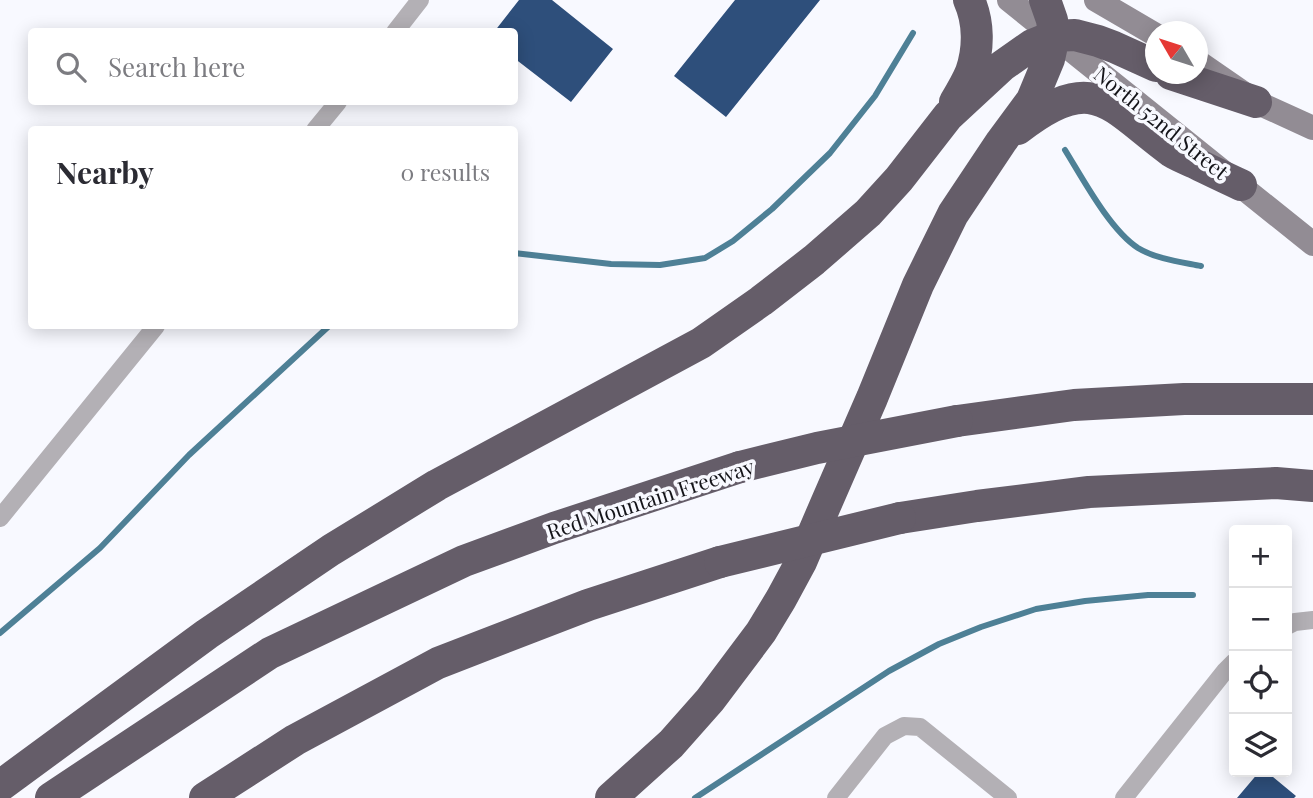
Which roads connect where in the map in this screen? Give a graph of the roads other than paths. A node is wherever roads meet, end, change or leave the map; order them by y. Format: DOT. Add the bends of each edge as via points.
graph roads {
  1 [pos="421,0"];
  2 [pos="970,0"];
  3 [pos="1009,0"];
  4 [pos="1045,0"];
  5 [pos="1096,0"];
  6 [pos="398,28"];
  7 [pos="1145,29"];
  8 [pos="1054,36"];
  9 [pos="1145,61"];
  10 [pos="1208,69"];
  11 [pos="1200,84"];
  12 [pos="1256,103"];
  13 [pos="336,105"];
  14 [pos="948,116"];
  15 [pos="318,126"];
  16 [pos="1313,128"];
  17 [pos="1001,142"];
  18 [pos="1241,185"];
  19 [pos="1313,244"];
  20 [pos="154,329"];
  21 [pos="1313,399"];
  22 [pos="1313,486"];
  23 [pos="0,518"];
  24 [pos="1313,620"];
  25 [pos="1292,624"];
  26 [pos="1229,667"];
  27 [pos="0,786"];
  28 [pos="51,798"];
  29 [pos="205,798"];
  30 [pos="611,798"];
  31 [pos="836,798"];
  32 [pos="1008,798"];
  33 [pos="1124,798"];
  1 -- 6 [label="street"];
  2 -- 14 [label="highway" via="976,52 971,73"];
  3 -- 8 [label="main road, North 52nd Street"];
  4 -- 8 [label="highway"];
  5 -- 7 [label="main road"];
  8 -- 9 [label="highway" via="1098,41"];
  8 -- 14 [label="highway" via="1002,66"];
  8 -- 17 [label="highway" via="1032,100"];
  8 -- 18 [label="main road, North 52nd Street"];
  10 -- 12 [label="main road"];
  11 -- 12 [label="highway"];
  12 -- 16 [label="main road"];
  13 -- 15 [label="street"];
  14 -- 27 [label="highway" via="868,214 761,302 701,343 437,485 331,550 207,634"];
  17 -- 18 [label="highway" via="1049,107 1093,97 1120,110 1175,154"];
  17 -- 30 [label="highway" via="953,214 918,285 801,562 775,610 710,700 671,744"];
  18 -- 19 [label="main road, North 52nd Street"];
  20 -- 23 [label="street"];
  21 -- 28 [label="highway, Red Mountain Freeway, bridge" via="1074,405 957,421 740,467 464,561 270,653"];
  22 -- 29 [label="highway, bridge" via="1276,483 1089,492 978,506 900,518 720,562 588,605 438,663 295,740"];
  24 -- 25 [label="street"];
  26 -- 33 [label="street"];
  31 -- 32 [label="street" via="885,736 904,726 920,727"];
}
